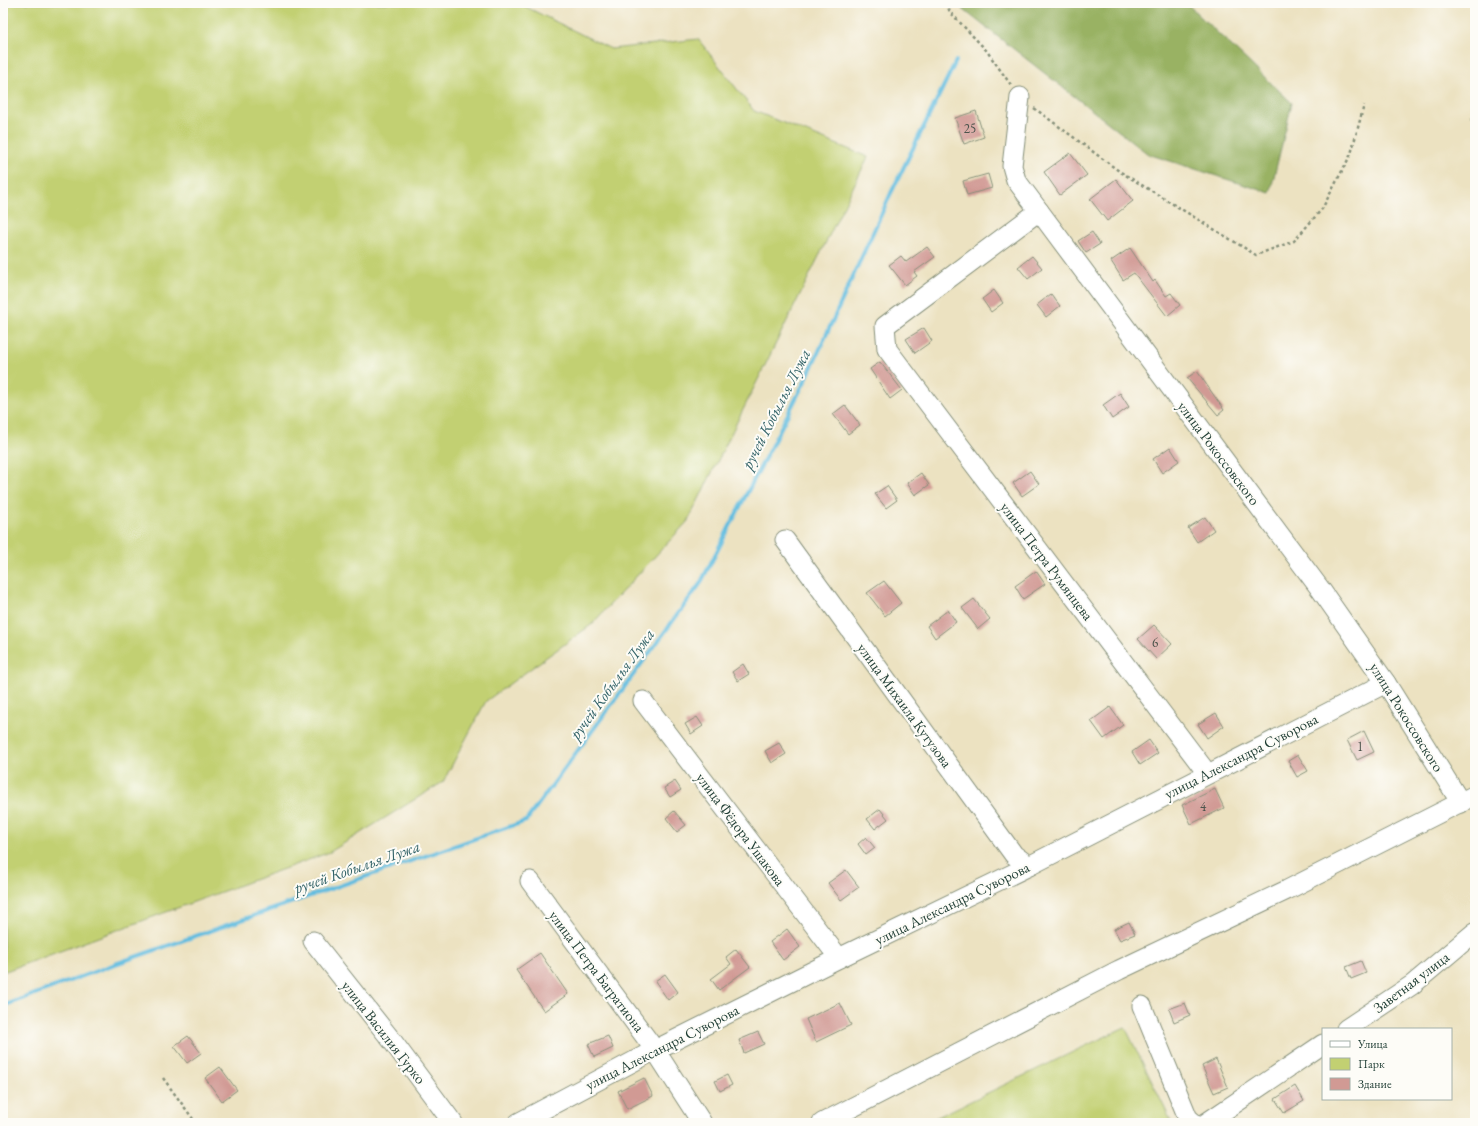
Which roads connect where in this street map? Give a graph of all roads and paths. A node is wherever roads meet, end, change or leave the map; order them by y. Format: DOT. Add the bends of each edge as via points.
graph roads {
  1 [pos="946,3"];
  2 [pos="1020,97"];
  3 [pos="1364,105"];
  4 [pos="1470,120"];
  5 [pos="1475,121"];
  6 [pos="1039,211"];
  7 [pos="784,540"];
  8 [pos="1386,683"];
  9 [pos="643,701"];
  10 [pos="1207,773"];
  11 [pos="1468,799"];
  12 [pos="1029,866"];
  13 [pos="530,881"];
  14 [pos="1475,932"];
  15 [pos="314,941"];
  16 [pos="839,958"];
  17 [pos="1142,1006"];
  18 [pos="1348,1028"];
  19 [pos="1322,1045"];
  20 [pos="655,1050"];
  21 [pos="163,1078"];
  22 [pos="196,1123"];
  23 [pos="453,1123"];
  24 [pos="518,1123"];
  25 [pos="702,1123"];
  26 [pos="822,1123"];
  27 [pos="1194,1123"];
  28 [pos="1206,1123"];
  1 -- 2 [label="path" via="950,12 986,50"];
  2 -- 3 [label="path" via="1119,171 1256,255 1294,241 1322,210 1351,154"];
  2 -- 6 [label="street, улица Рокоссовского" via="1012,166 1016,180"];
  4 -- 5 [label="path"];
  6 -- 8 [label="street, улица Рокоссовского" via="1321,590"];
  6 -- 10 [label="street, улица Петра Румянцева" via="885,326 887,349"];
  7 -- 12 [label="street, улица Михаила Кутузова" via="1014,855"];
  8 -- 10 [label="street, улица Александра Суворова"];
  8 -- 11 [label="street, улица Рокоссовского"];
  9 -- 16 [label="street, улица Фёдора Ушакова"];
  10 -- 12 [label="street, улица Александра Суворова"];
  11 -- 26 [label="street" via="1120,970"];
  12 -- 16 [label="street, улица Александра Суворова"];
  13 -- 20 [label="street, улица Петра Багратиона"];
  14 -- 18 [label="street, Заветная улица" via="1412,985"];
  15 -- 23 [label="street, улица Василия Гурко"];
  16 -- 20 [label="street, улица Александра Суворова"];
  17 -- 27 [label="street" via="1188,1118"];
  19 -- 28 [label="street"];
  20 -- 24 [label="street, улица Александра Суворова"];
  20 -- 25 [label="street, улица Петра Багратиона"];
  21 -- 22 [label="path"];
}
